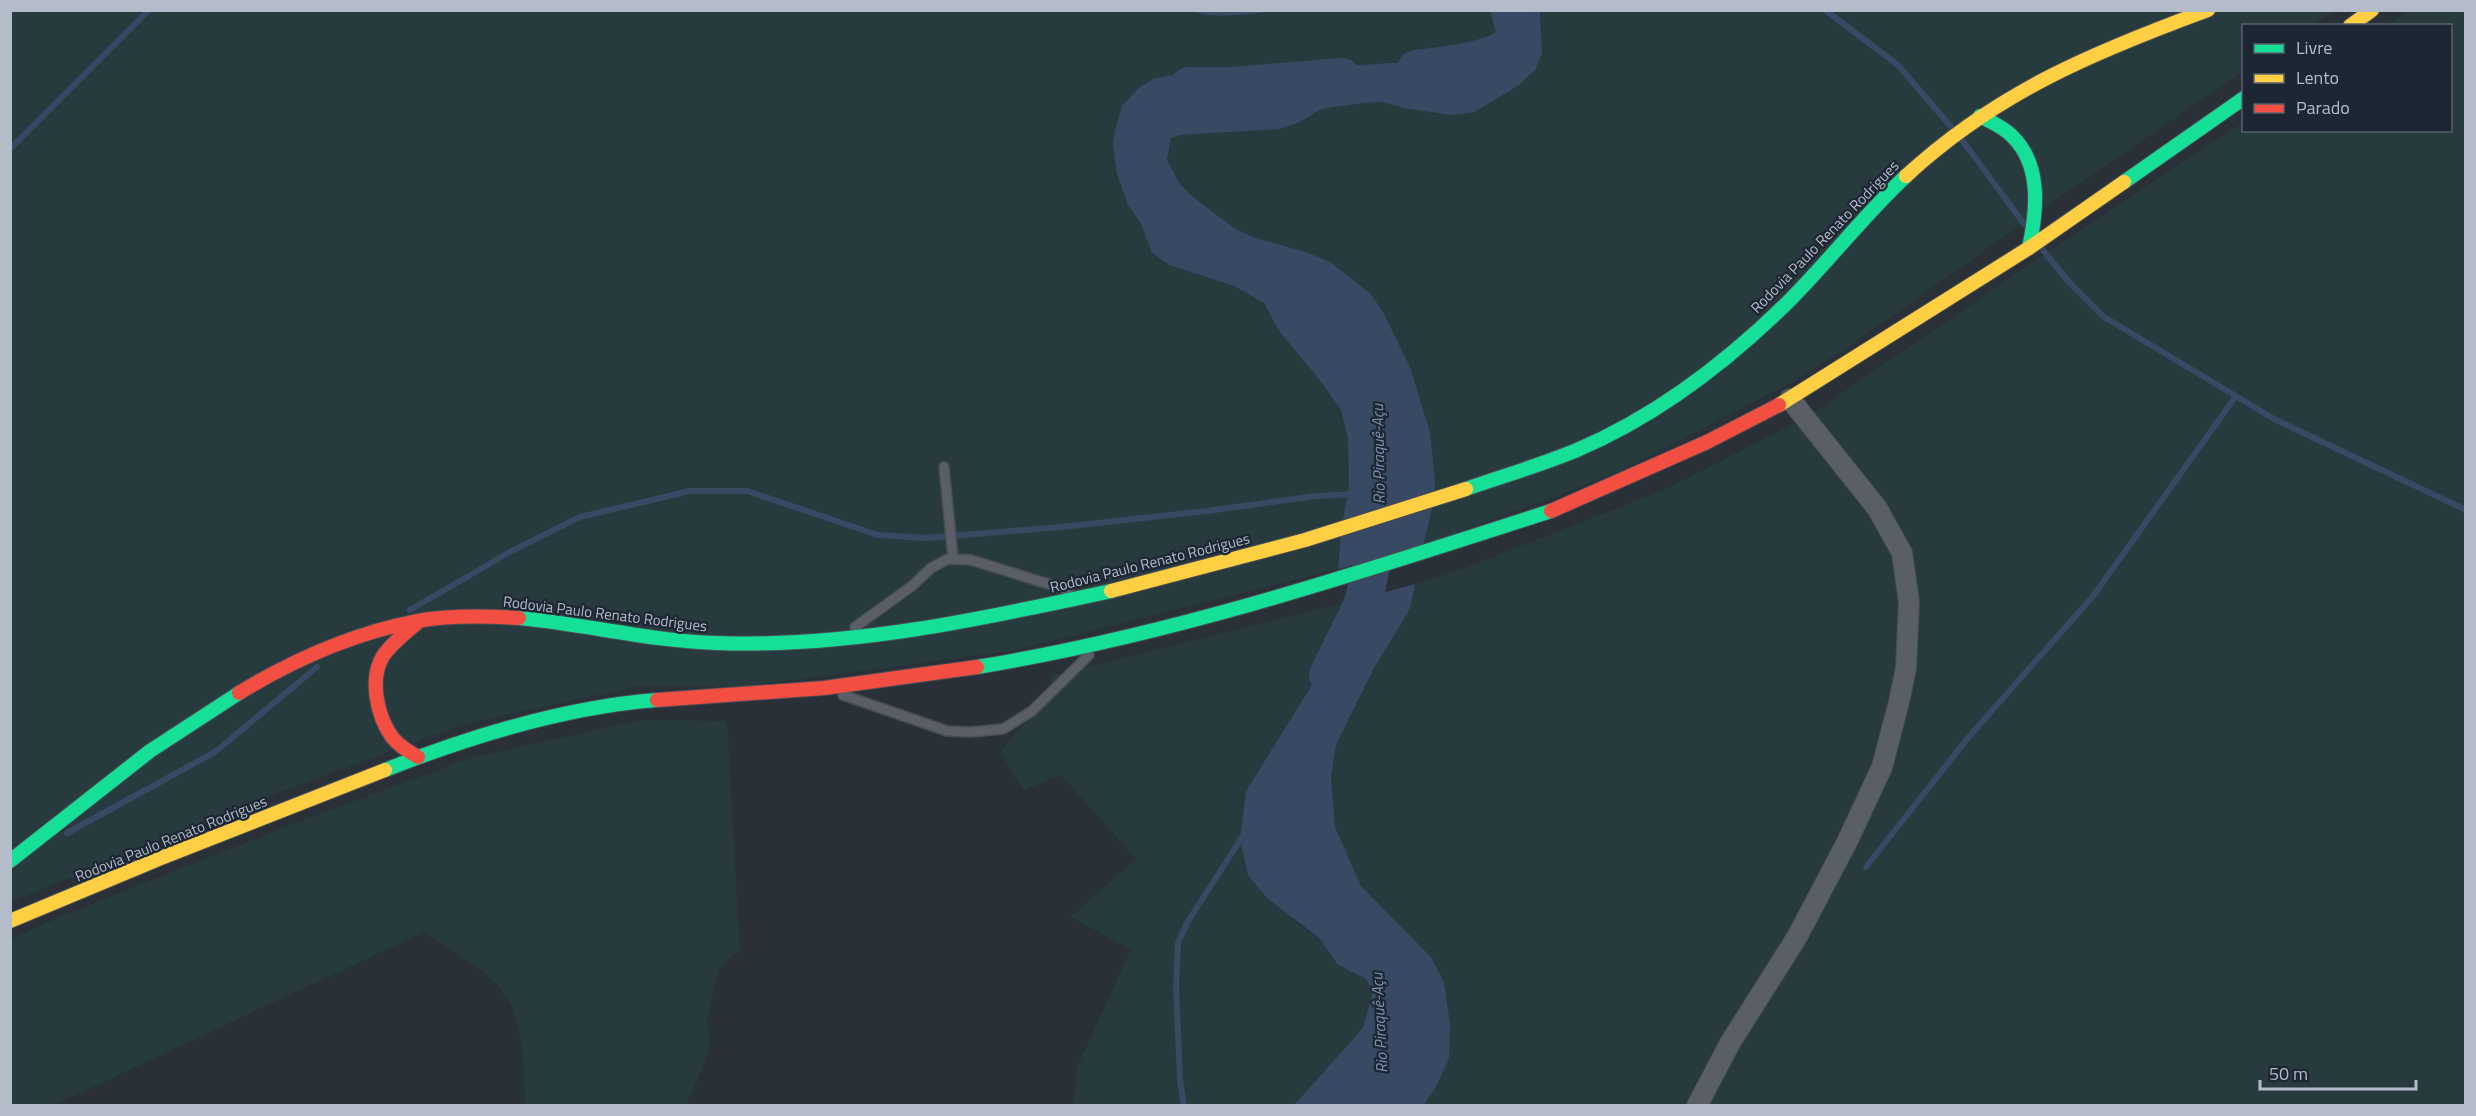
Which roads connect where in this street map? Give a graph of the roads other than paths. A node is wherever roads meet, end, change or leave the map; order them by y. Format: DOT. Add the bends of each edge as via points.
graph roads {
  1 [pos="2208,10"];
  2 [pos="2372,10"];
  3 [pos="2353,24"];
  4 [pos="2242,99"];
  5 [pos="1980,116"];
  6 [pos="2029,248"];
  7 [pos="1790,399"];
  8 [pos="944,467"];
  9 [pos="953,558"];
  10 [pos="1091,597"];
  11 [pos="419,621"];
  12 [pos="838,639"];
  13 [pos="1100,644"];
  14 [pos="824,688"];
  15 [pos="418,758"];
  16 [pos="10,861"];
  17 [pos="10,921"];
  18 [pos="1697,1106"];
  1 -- 5 [label="main road, Rodovia Paulo Renato Rodrigues" via="2072,64"];
  2 -- 3 [label="main road"];
  4 -- 6 [label="main road, Rodovia Paulo Renato Rodrigues"];
  5 -- 6 [label="main road" via="2003,128 2023,148 2034,182 2036,204"];
  5 -- 10 [label="main road, Rodovia Paulo Renato Rodrigues" via="1886,195 1815,275 1750,337 1696,383 1610,435 1543,462 1324,535"];
  6 -- 7 [label="main road, Rodovia Paulo Renato Rodrigues"];
  7 -- 13 [label="main road, Rodovia Paulo Renato Rodrigues" via="1627,480 1558,509 1323,585"];
  7 -- 18 [label="street" via="1877,508 1902,553 1909,602 1906,668 1882,766 1848,843"];
  8 -- 9 [label="lane"];
  9 -- 10 [label="lane"];
  9 -- 12 [label="lane" via="931,568"];
  10 -- 12 [label="main road, Rodovia Paulo Renato Rodrigues" via="994,617"];
  11 -- 12 [label="main road, Rodovia Paulo Renato Rodrigues" via="503,617 646,638 721,644"];
  11 -- 15 [label="main road" via="382,658 377,682 381,711 392,737"];
  11 -- 16 [label="main road, Rodovia Paulo Renato Rodrigues" via="345,642 219,704 102,786"];
  13 -- 14 [label="main road, Rodovia Paulo Renato Rodrigues" via="1014,661"];
  13 -- 14 [label="lane" via="1032,711 1003,729 947,731"];
  14 -- 15 [label="main road, Rodovia Paulo Renato Rodrigues" via="636,702 582,711 503,729"];
  15 -- 17 [label="main road, Rodovia Paulo Renato Rodrigues"];
}
